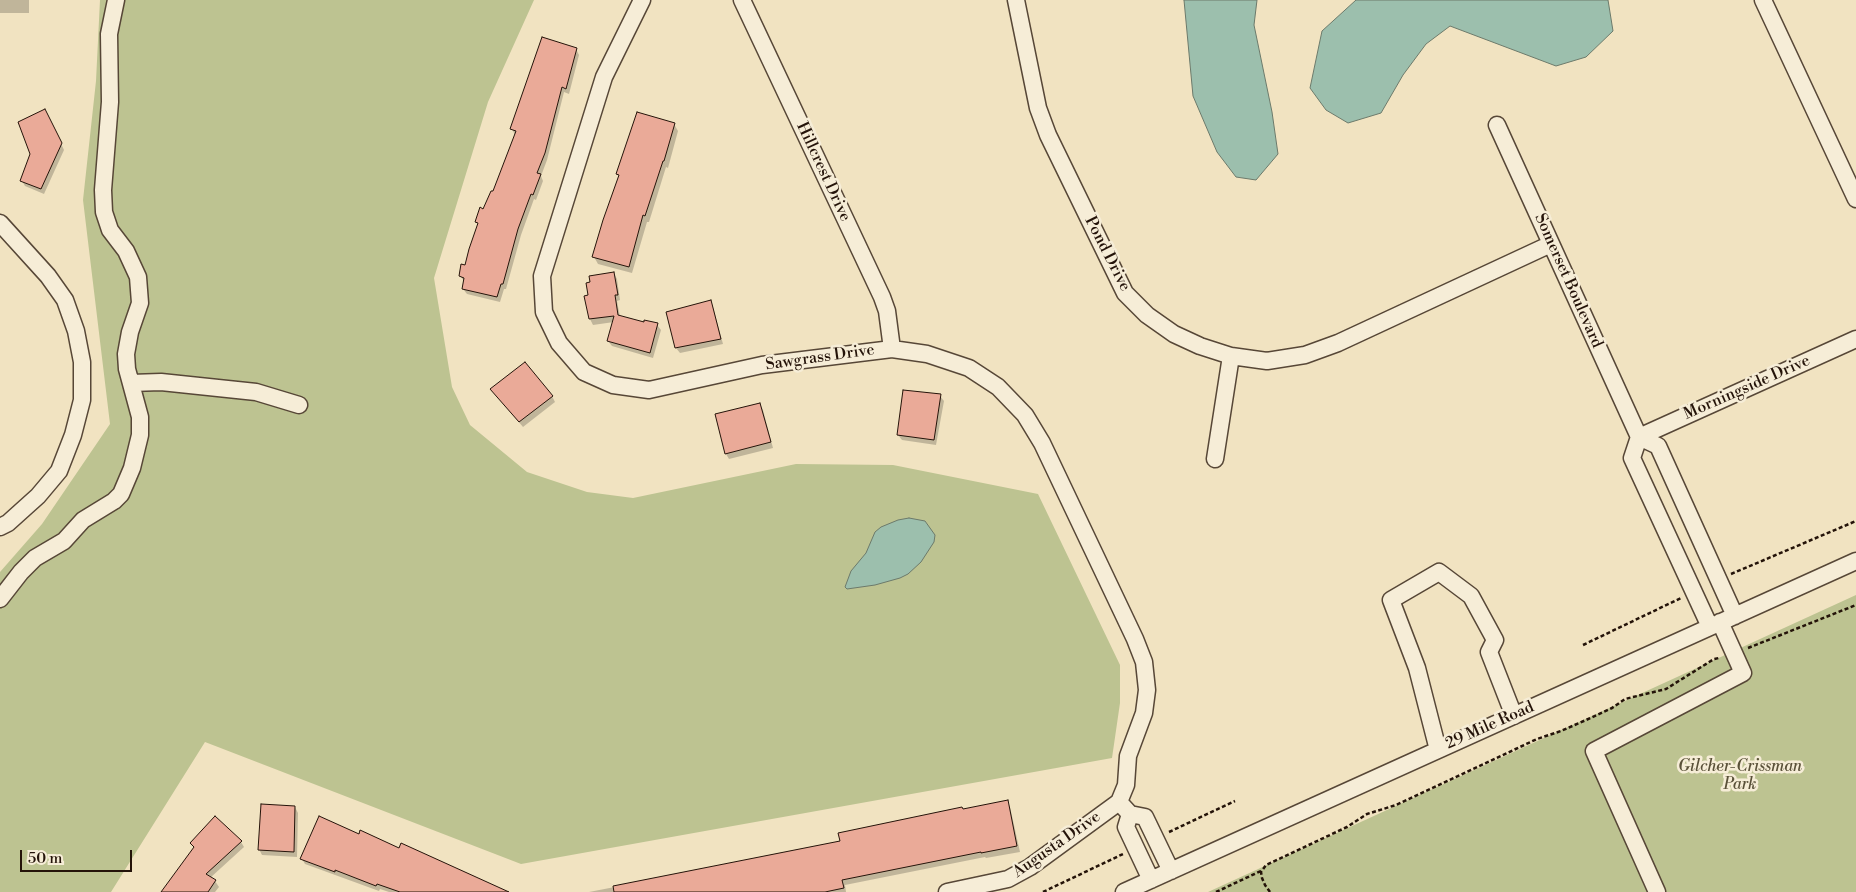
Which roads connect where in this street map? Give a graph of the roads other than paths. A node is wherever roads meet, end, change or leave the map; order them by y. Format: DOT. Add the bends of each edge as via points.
graph roads {
  1 [pos="116,0"];
  2 [pos="642,0"];
  3 [pos="742,0"];
  4 [pos="1016,0"];
  5 [pos="1763,0"];
  6 [pos="1497,126"];
  7 [pos="1856,199"];
  8 [pos="0,223"];
  9 [pos="1551,244"];
  10 [pos="1856,340"];
  11 [pos="892,349"];
  12 [pos="1231,356"];
  13 [pos="131,383"];
  14 [pos="299,405"];
  15 [pos="1639,437"];
  16 [pos="1215,459"];
  17 [pos="1682,498"];
  18 [pos="1656,510"];
  19 [pos="0,527"];
  20 [pos="1856,561"];
  21 [pos="0,599"];
  22 [pos="1722,622"];
  23 [pos="1514,716"];
  24 [pos="1438,750"];
  25 [pos="1124,808"];
  26 [pos="1171,871"];
  27 [pos="1151,880"];
  28 [pos="947,892"];
  29 [pos="1124,892"];
  30 [pos="1657,892"];
  1 -- 13 [label="street" via="109,34 110,102 103,190 106,221 126,251 138,278 140,303 126,354"];
  2 -- 11 [label="street, Sawgrass Drive" via="604,77 542,276 544,312 559,343 584,372 613,386 649,390 762,366"];
  3 -- 11 [label="street, Hillcrest Drive" via="882,297"];
  4 -- 12 [label="street, Pond Drive" via="1038,108 1048,136 1125,293 1147,315 1174,334"];
  5 -- 7 [label="street"];
  6 -- 9 [label="street, Somerset Boulevard"];
  8 -- 19 [label="street" via="48,276 64,300 76,331 82,362 82,400 59,471 38,496"];
  9 -- 12 [label="street, Pond Drive" via="1305,355 1267,361"];
  9 -- 15 [label="street, Somerset Boulevard"];
  10 -- 15 [label="street, Morningside Drive"];
  11 -- 25 [label="street, Sawgrass Drive" via="927,354 969,368 998,387 1025,415 1042,443 1144,662 1147,690 1144,713 1128,756"];
  12 -- 16 [label="street"];
  13 -- 14 [label="street" via="162,382 256,392"];
  13 -- 21 [label="street" via="140,417 140,436 121,494 82,520 64,540 35,558"];
  15 -- 17 [label="street" via="1658,446"];
  15 -- 18 [label="street" via="1632,458"];
  17 -- 18 [label="street"];
  17 -- 22 [label="street"];
  18 -- 22 [label="street"];
  20 -- 22 [label="street, 29 Mile Road"];
  22 -- 23 [label="street, 29 Mile Road"];
  22 -- 30 [label="street" via="1743,673 1594,751"];
  23 -- 24 [label="street, 29 Mile Road"];
  23 -- 24 [label="street" via="1489,652 1495,640 1472,596 1439,572 1391,600 1417,668"];
  24 -- 26 [label="street, 29 Mile Road"];
  25 -- 26 [label="street" via="1145,817"];
  25 -- 27 [label="street, Augusta Drive" via="1126,827"];
  25 -- 28 [label="street, Augusta Drive" via="1008,880"];
  26 -- 27 [label="street, 29 Mile Road"];
  27 -- 29 [label="street, 29 Mile Road"];
}
